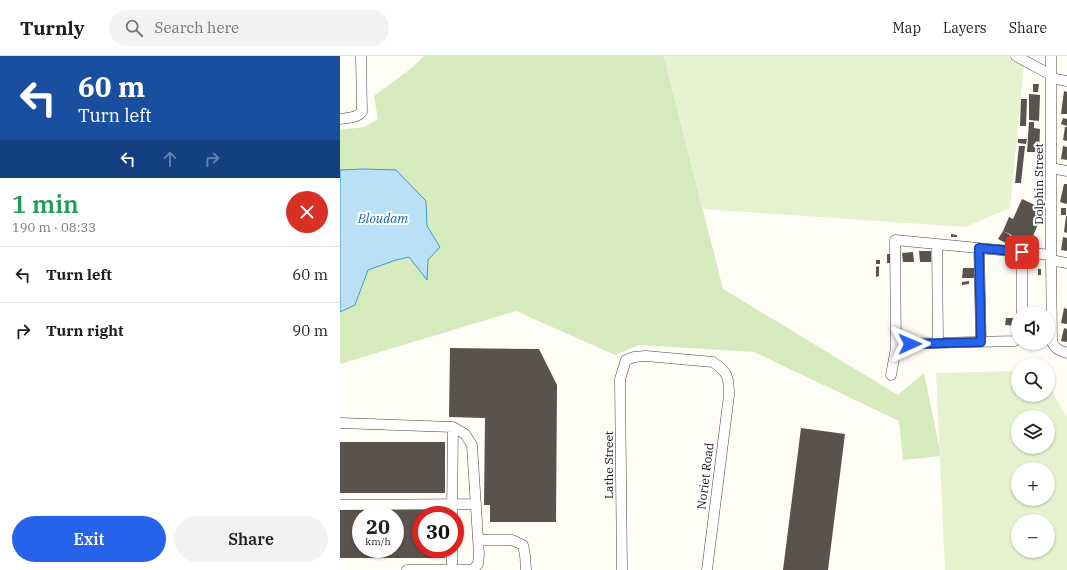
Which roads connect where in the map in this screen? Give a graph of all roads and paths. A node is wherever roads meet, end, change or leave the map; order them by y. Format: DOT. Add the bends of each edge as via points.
graph roads {
  1 [pos="361,56"];
  2 [pos="1016,56"];
  3 [pos="1051,56"];
  4 [pos="1051,76"];
  5 [pos="1067,81"];
  6 [pos="340,119"];
  7 [pos="1051,168"];
  8 [pos="1067,171"];
  9 [pos="937,244"];
  10 [pos="979,248"];
  11 [pos="1022,252"];
  12 [pos="1051,258"];
  13 [pos="1067,263"];
  14 [pos="1022,306"];
  15 [pos="1011,341"];
  16 [pos="981,342"];
  17 [pos="938,343"];
  18 [pos="896,344"];
  19 [pos="1067,353"];
  20 [pos="891,375"];
  21 [pos="729,384"];
  22 [pos="340,423"];
  23 [pos="453,427"];
  24 [pos="452,504"];
  25 [pos="476,504"];
  26 [pos="340,505"];
  27 [pos="478,540"];
  28 [pos="452,558"];
  29 [pos="408,570"];
  30 [pos="452,570"];
  31 [pos="472,570"];
  32 [pos="526,570"];
  33 [pos="622,570"];
  34 [pos="707,570"];
  1 -- 6 [label="street" via="363,110 361,115"];
  2 -- 4 [label="street"];
  3 -- 4 [label="street, Dolphin Street"];
  4 -- 5 [label="street"];
  4 -- 7 [label="street, Dolphin Street"];
  7 -- 8 [label="street"];
  7 -- 12 [label="street, Dolphin Street"];
  9 -- 10 [label="street"];
  9 -- 17 [label="street"];
  9 -- 18 [label="street" via="895,240"];
  10 -- 11 [label="street"];
  10 -- 16 [label="street"];
  11 -- 12 [label="street"];
  11 -- 14 [label="street"];
  12 -- 13 [label="street"];
  12 -- 19 [label="street, Dolphin Street" via="1052,342 1055,347"];
  15 -- 16 [label="street"];
  16 -- 17 [label="street"];
  17 -- 18 [label="street"];
  18 -- 20 [label="street"];
  21 -- 33 [label="street, Lathe Street" via="726,373 713,362 646,356 626,360 620,379"];
  21 -- 34 [label="street, Noriet Road"];
  22 -- 23 [label="street"];
  23 -- 24 [label="street"];
  23 -- 25 [label="street" via="465,434 472,445"];
  24 -- 25 [label="street"];
  24 -- 26 [label="street"];
  25 -- 27 [label="street"];
  27 -- 31 [label="street" via="478,564"];
  27 -- 32 [label="street" via="512,540 523,545"];
  28 -- 30 [label="street"];
  29 -- 30 [label="street"];
  30 -- 31 [label="street"];
}
